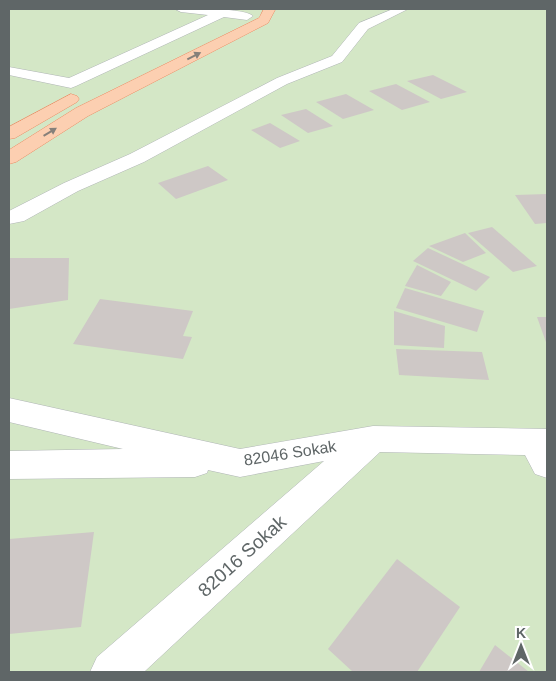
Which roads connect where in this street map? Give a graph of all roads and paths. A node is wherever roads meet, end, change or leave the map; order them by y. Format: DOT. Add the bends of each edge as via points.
graph roads {
  1 [pos="181,9"];
  2 [pos="402,9"];
  3 [pos="271,10"];
  4 [pos="222,13"];
  5 [pos="247,16"];
  6 [pos="9,71"];
  7 [pos="9,78"];
  8 [pos="82,93"];
  9 [pos="9,134"];
  10 [pos="9,158"];
  11 [pos="9,218"];
  12 [pos="9,410"];
  13 [pos="373,440"];
  14 [pos="543,449"];
  15 [pos="240,462"];
  16 [pos="9,464"];
  17 [pos="112,672"];
  1 -- 4 [label="street"];
  2 -- 11 [label="street" via="363,26 336,59 282,81 137,158"];
  3 -- 5 [label="main road"];
  10 -- 3 [label="main road, one-way" via="82,112 264,20"];
  4 -- 5 [label="street"];
  4 -- 6 [label="street" via="71,83"];
  5 -- 8 [label="main road"];
  7 -- 8 [label="street"];
  8 -- 9 [label="main road"];
  12 -- 15 [label="street, 82046 Sokak"];
  13 -- 14 [label="street, 82046 Sokak"];
  13 -- 15 [label="street, 82046 Sokak"];
  13 -- 17 [label="street, 82016 Sokak"];
  15 -- 16 [label="street"];
}
